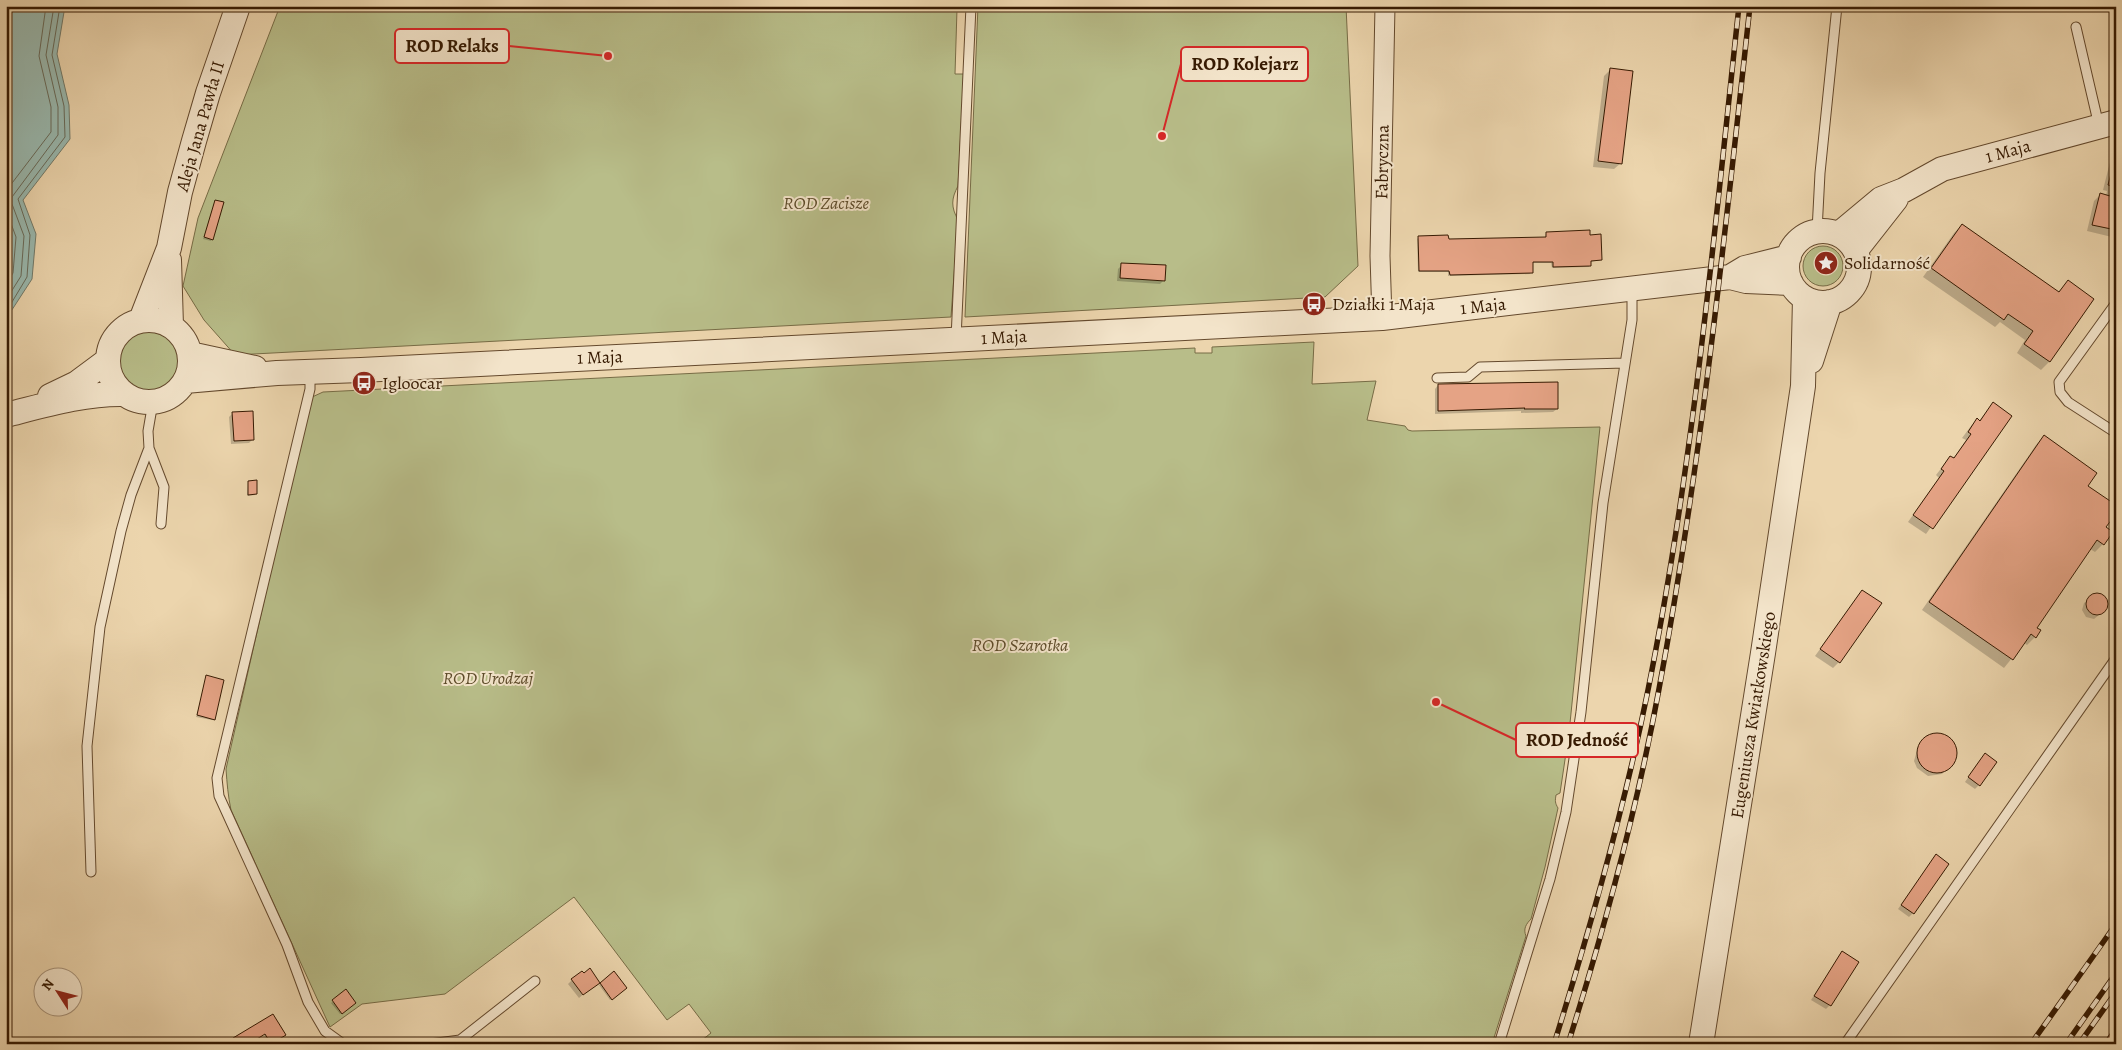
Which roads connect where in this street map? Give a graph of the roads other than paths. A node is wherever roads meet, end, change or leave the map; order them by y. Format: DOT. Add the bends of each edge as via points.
graph roads {
  1 [pos="238,6"];
  2 [pos="970,6"];
  3 [pos="1385,6"];
  4 [pos="1837,6"];
  5 [pos="2076,27"];
  6 [pos="2107,124"];
  7 [pos="1904,190"];
  8 [pos="1828,233"];
  9 [pos="169,248"];
  10 [pos="1856,250"];
  11 [pos="1789,257"];
  12 [pos="1730,277"];
  13 [pos="1632,290"];
  14 [pos="1798,291"];
  15 [pos="1830,302"];
  16 [pos="2116,303"];
  17 [pos="1382,318"];
  18 [pos="141,320"];
  19 [pos="171,326"];
  20 [pos="956,339"];
  21 [pos="190,354"];
  22 [pos="108,360"];
  23 [pos="1625,363"];
  24 [pos="276,373"];
  25 [pos="310,373"];
  26 [pos="1437,378"];
  27 [pos="185,381"];
  28 [pos="1803,386"];
  29 [pos="125,394"];
  30 [pos="152,402"];
  31 [pos="11,413"];
  32 [pos="2116,433"];
  33 [pos="149,448"];
  34 [pos="162,524"];
  35 [pos="2116,658"];
  36 [pos="91,872"];
  37 [pos="535,981"];
  38 [pos="344,1044"];
  39 [pos="430,1044"];
  40 [pos="1499,1044"];
  41 [pos="1701,1044"];
  42 [pos="1845,1044"];
  1 -- 9 [label="street, Aleja Jana Pawła II" via="194,141"];
  2 -- 20 [label="lane"];
  3 -- 17 [label="street, Fabryczna" via="1380,256"];
  4 -- 8 [label="lane" via="1820,173"];
  5 -- 6 [label="lane"];
  6 -- 7 [label="street, 1 Maja" via="1942,169"];
  7 -- 8 [label="street, 1 Maja" via="1881,199"];
  7 -- 10 [label="street, 1 Maja"];
  8 -- 10 [label="street" via="1848,241"];
  8 -- 11 [label="street" via="1804,236"];
  9 -- 18 [label="street, Aleja Jana Pawła II"];
  9 -- 19 [label="street, Aleja Jana Pawła II"];
  10 -- 15 [label="street" via="1859,272 1856,283 1840,299"];
  11 -- 12 [label="street, 1 Maja" via="1745,268"];
  11 -- 14 [label="street" via="1787,266"];
  12 -- 13 [label="street, 1 Maja"];
  12 -- 14 [label="street, 1 Maja"];
  13 -- 17 [label="street, 1 Maja"];
  13 -- 23 [label="lane" via="1632,320"];
  14 -- 15 [label="street" via="1813,302"];
  14 -- 28 [label="street, Eugeniusza Kwiatkowskiego"];
  15 -- 28 [label="street, Eugeniusza Kwiatkowskiego"];
  16 -- 32 [label="lane" via="2059,382 2060,392 2068,402"];
  17 -- 20 [label="street, 1 Maja"];
  18 -- 19 [label="street" via="156,320"];
  18 -- 22 [label="street" via="118,334 110,346"];
  19 -- 21 [label="street" via="183,338"];
  20 -- 25 [label="street, 1 Maja"];
  21 -- 24 [label="street, 1 Maja"];
  21 -- 27 [label="street" via="190,368"];
  22 -- 29 [label="street" via="110,376"];
  22 -- 31 [label="street" via="77,384"];
  23 -- 26 [label="lane" via="1480,367 1468,377"];
  23 -- 40 [label="lane" via="1603,503 1581,712 1566,812 1550,879"];
  24 -- 25 [label="street, 1 Maja"];
  24 -- 27 [label="street, 1 Maja"];
  25 -- 38 [label="lane" via="310,389 218,778 219,796 287,946 308,1002 325,1031"];
  27 -- 30 [label="street" via="171,395"];
  28 -- 41 [label="street, Eugeniusza Kwiatkowskiego"];
  29 -- 30 [label="street" via="133,399"];
  29 -- 31 [label="street" via="105,394"];
  30 -- 33 [label="lane"];
  33 -- 34 [label="lane" via="164,487"];
  33 -- 36 [label="lane" via="121,531 100,628 87,746"];
  35 -- 42 [label="lane"];
  37 -- 39 [label="lane" via="460,1040"];
}
